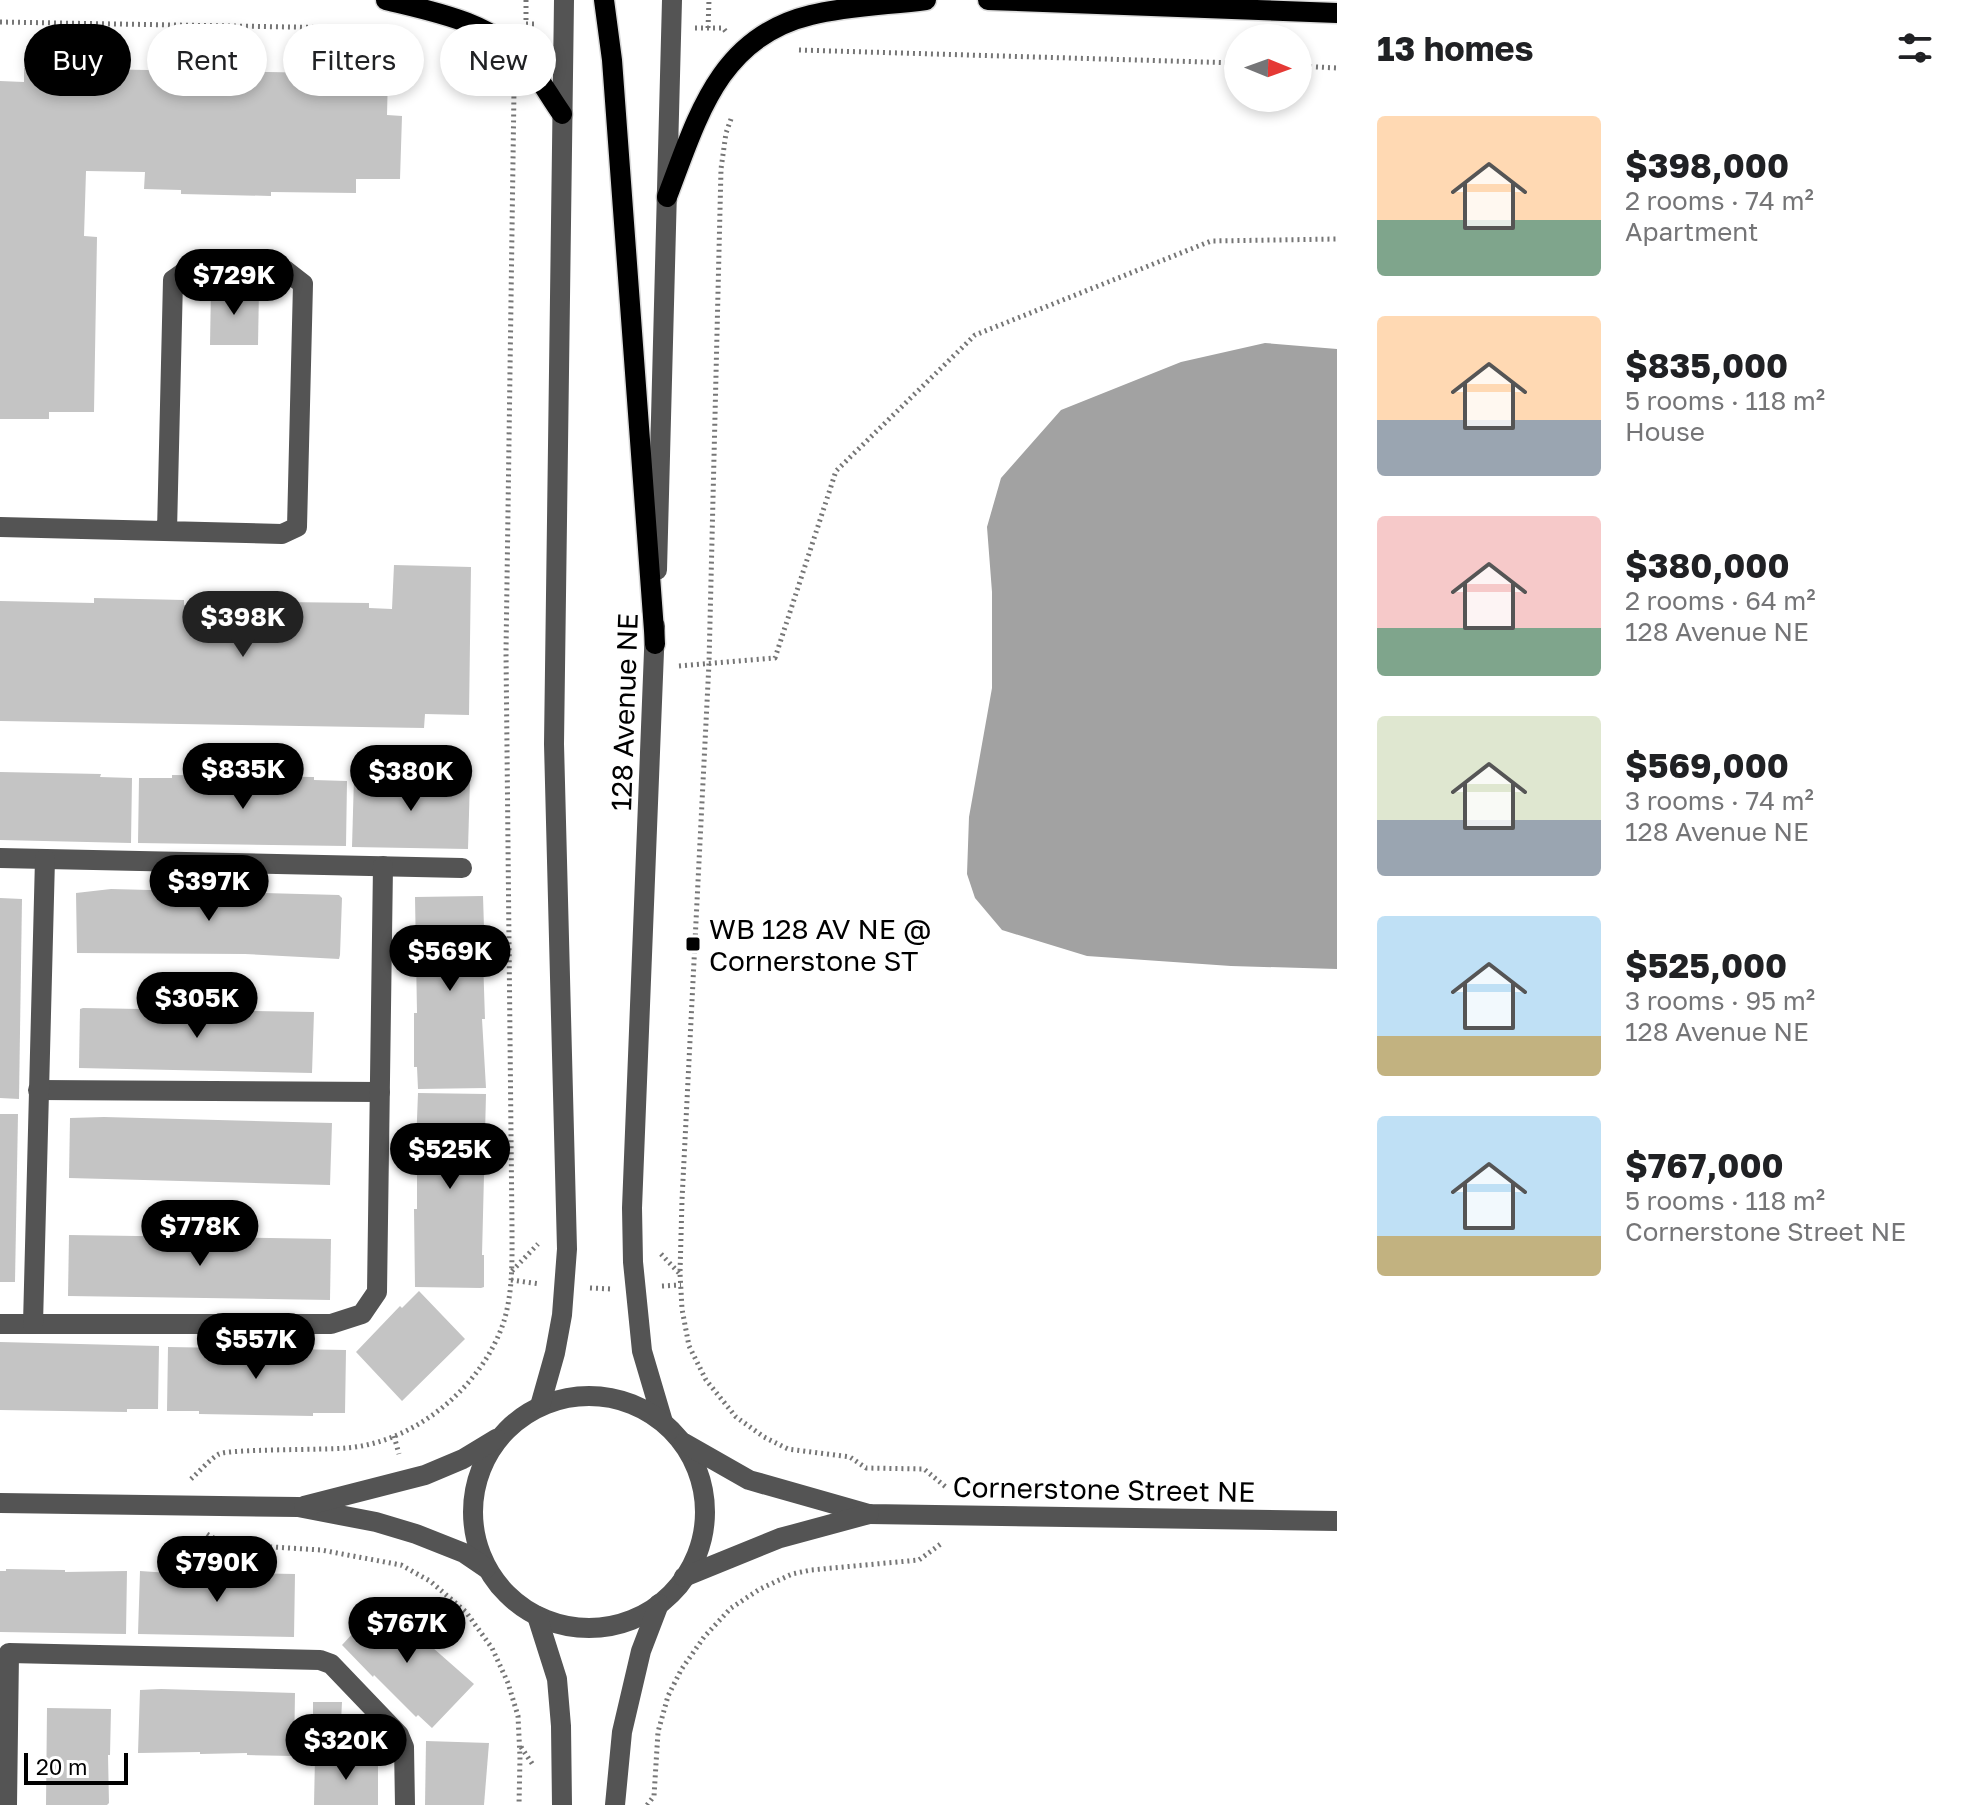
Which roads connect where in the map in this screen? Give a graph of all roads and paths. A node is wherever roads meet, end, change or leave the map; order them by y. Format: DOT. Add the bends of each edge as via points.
graph roads {
  1 [pos="386,0"];
  2 [pos="564,0"];
  3 [pos="604,0"];
  4 [pos="672,0"];
  5 [pos="709,0"];
  6 [pos="926,0"];
  7 [pos="988,0"];
  8 [pos="1337,13"];
  9 [pos="0,22"];
  10 [pos="283,27"];
  11 [pos="708,28"];
  12 [pos="793,50"];
  13 [pos="1224,63"];
  14 [pos="1312,67"];
  15 [pos="1337,68"];
  16 [pos="514,96"];
  17 [pos="735,107"];
  18 [pos="562,114"];
  19 [pos="667,197"];
  20 [pos="1337,239"];
  21 [pos="0,527"];
  22 [pos="167,531"];
  23 [pos="655,644"];
  24 [pos="709,663"];
  25 [pos="654,667"];
  26 [pos="0,858"];
  27 [pos="45,859"];
  28 [pos="383,866"];
  29 [pos="462,868"];
  30 [pos="38,1090"];
  31 [pos="380,1092"];
  32 [pos="511,1280"];
  33 [pos="681,1285"];
  34 [pos="564,1287"];
  35 [pos="635,1287"];
  36 [pos="0,1324"];
  37 [pos="33,1324"];
  38 [pos="540,1406"];
  39 [pos="663,1422"];
  40 [pos="499,1437"];
  41 [pos="681,1441"];
  42 [pos="220,1453"];
  43 [pos="924,1469"];
  44 [pos="0,1503"];
  45 [pos="298,1507"];
  46 [pos="869,1514"];
  47 [pos="1337,1521"];
  48 [pos="223,1544"];
  49 [pos="919,1560"];
  50 [pos="490,1571"];
  51 [pos="684,1577"];
  52 [pos="659,1604"];
  53 [pos="537,1616"];
  54 [pos="7,1805"];
  55 [pos="405,1805"];
  56 [pos="519,1805"];
  57 [pos="562,1805"];
  58 [pos="615,1805"];
  59 [pos="647,1805"];
  1 -- 18 [label="main road" via="495,34 523,59"];
  2 -- 18 [label="street"];
  3 -- 23 [label="main road"];
  4 -- 19 [label="street, 128 Avenue NE"];
  5 -- 11 [label="path"];
  6 -- 19 [label="main road" via="810,15 773,29 741,50 701,109"];
  7 -- 8 [label="main road"];
  9 -- 10 [label="path"];
  12 -- 13 [label="path"];
  14 -- 15 [label="path"];
  16 -- 32 [label="path" via="506,652"];
  17 -- 24 [label="path" via="721,169"];
  18 -- 34 [label="street" via="554,744 565,1110"];
  19 -- 23 [label="street, 128 Avenue NE"];
  20 -- 24 [label="path" via="1211,241 975,335 836,471 775,658"];
  21 -- 22 [label="street"];
  22 -- 22 [label="street" via="282,534 297,527 303,284 285,270 190,268 173,280"];
  23 -- 25 [label="street, 128 Avenue NE"];
  24 -- 25 [label="path"];
  24 -- 33 [label="path"];
  25 -- 35 [label="street, 128 Avenue NE" via="632,1208"];
  26 -- 27 [label="street"];
  27 -- 28 [label="street"];
  27 -- 30 [label="street"];
  28 -- 29 [label="street"];
  28 -- 31 [label="street"];
  30 -- 31 [label="street"];
  30 -- 37 [label="street"];
  31 -- 37 [label="street" via="377,1292 362,1314 331,1324"];
  32 -- 34 [label="path"];
  32 -- 42 [label="path" via="492,1350 444,1407 403,1432 351,1448"];
  33 -- 35 [label="path"];
  33 -- 43 [label="path" via="689,1346 706,1380 736,1417 788,1449 850,1457 866,1468"];
  34 -- 35 [label="path"];
  34 -- 38 [label="street" via="555,1353"];
  35 -- 39 [label="street, 128 Avenue NE" via="642,1351"];
  36 -- 37 [label="street"];
  38 -- 39 [label="street" via="565,1398 604,1397 641,1408"];
  38 -- 40 [label="street"];
  39 -- 41 [label="street"];
  40 -- 45 [label="street" via="425,1475"];
  40 -- 50 [label="street" via="485,1459 473,1510 475,1535"];
  41 -- 46 [label="street, Cornerstone Street NE" via="749,1480"];
  41 -- 51 [label="street" via="703,1488 705,1514 702,1540"];
  44 -- 45 [label="street"];
  45 -- 50 [label="street" via="416,1534 464,1553"];
  46 -- 47 [label="street, Cornerstone Street NE"];
  46 -- 51 [label="street, Cornerstone Street NE" via="780,1538"];
  48 -- 56 [label="path" via="321,1550 401,1565 430,1581 466,1612 492,1648 518,1716"];
  49 -- 59 [label="path" via="792,1574 731,1608 704,1637 668,1696 655,1756 654,1796"];
  50 -- 53 [label="street" via="515,1601"];
  51 -- 52 [label="street"];
  52 -- 53 [label="street" via="625,1622 587,1628"];
  52 -- 58 [label="street" via="641,1651 622,1732"];
  53 -- 57 [label="street" via="557,1679"];
  54 -- 55 [label="street" via="9,1653 331,1664 399,1735"];
}
